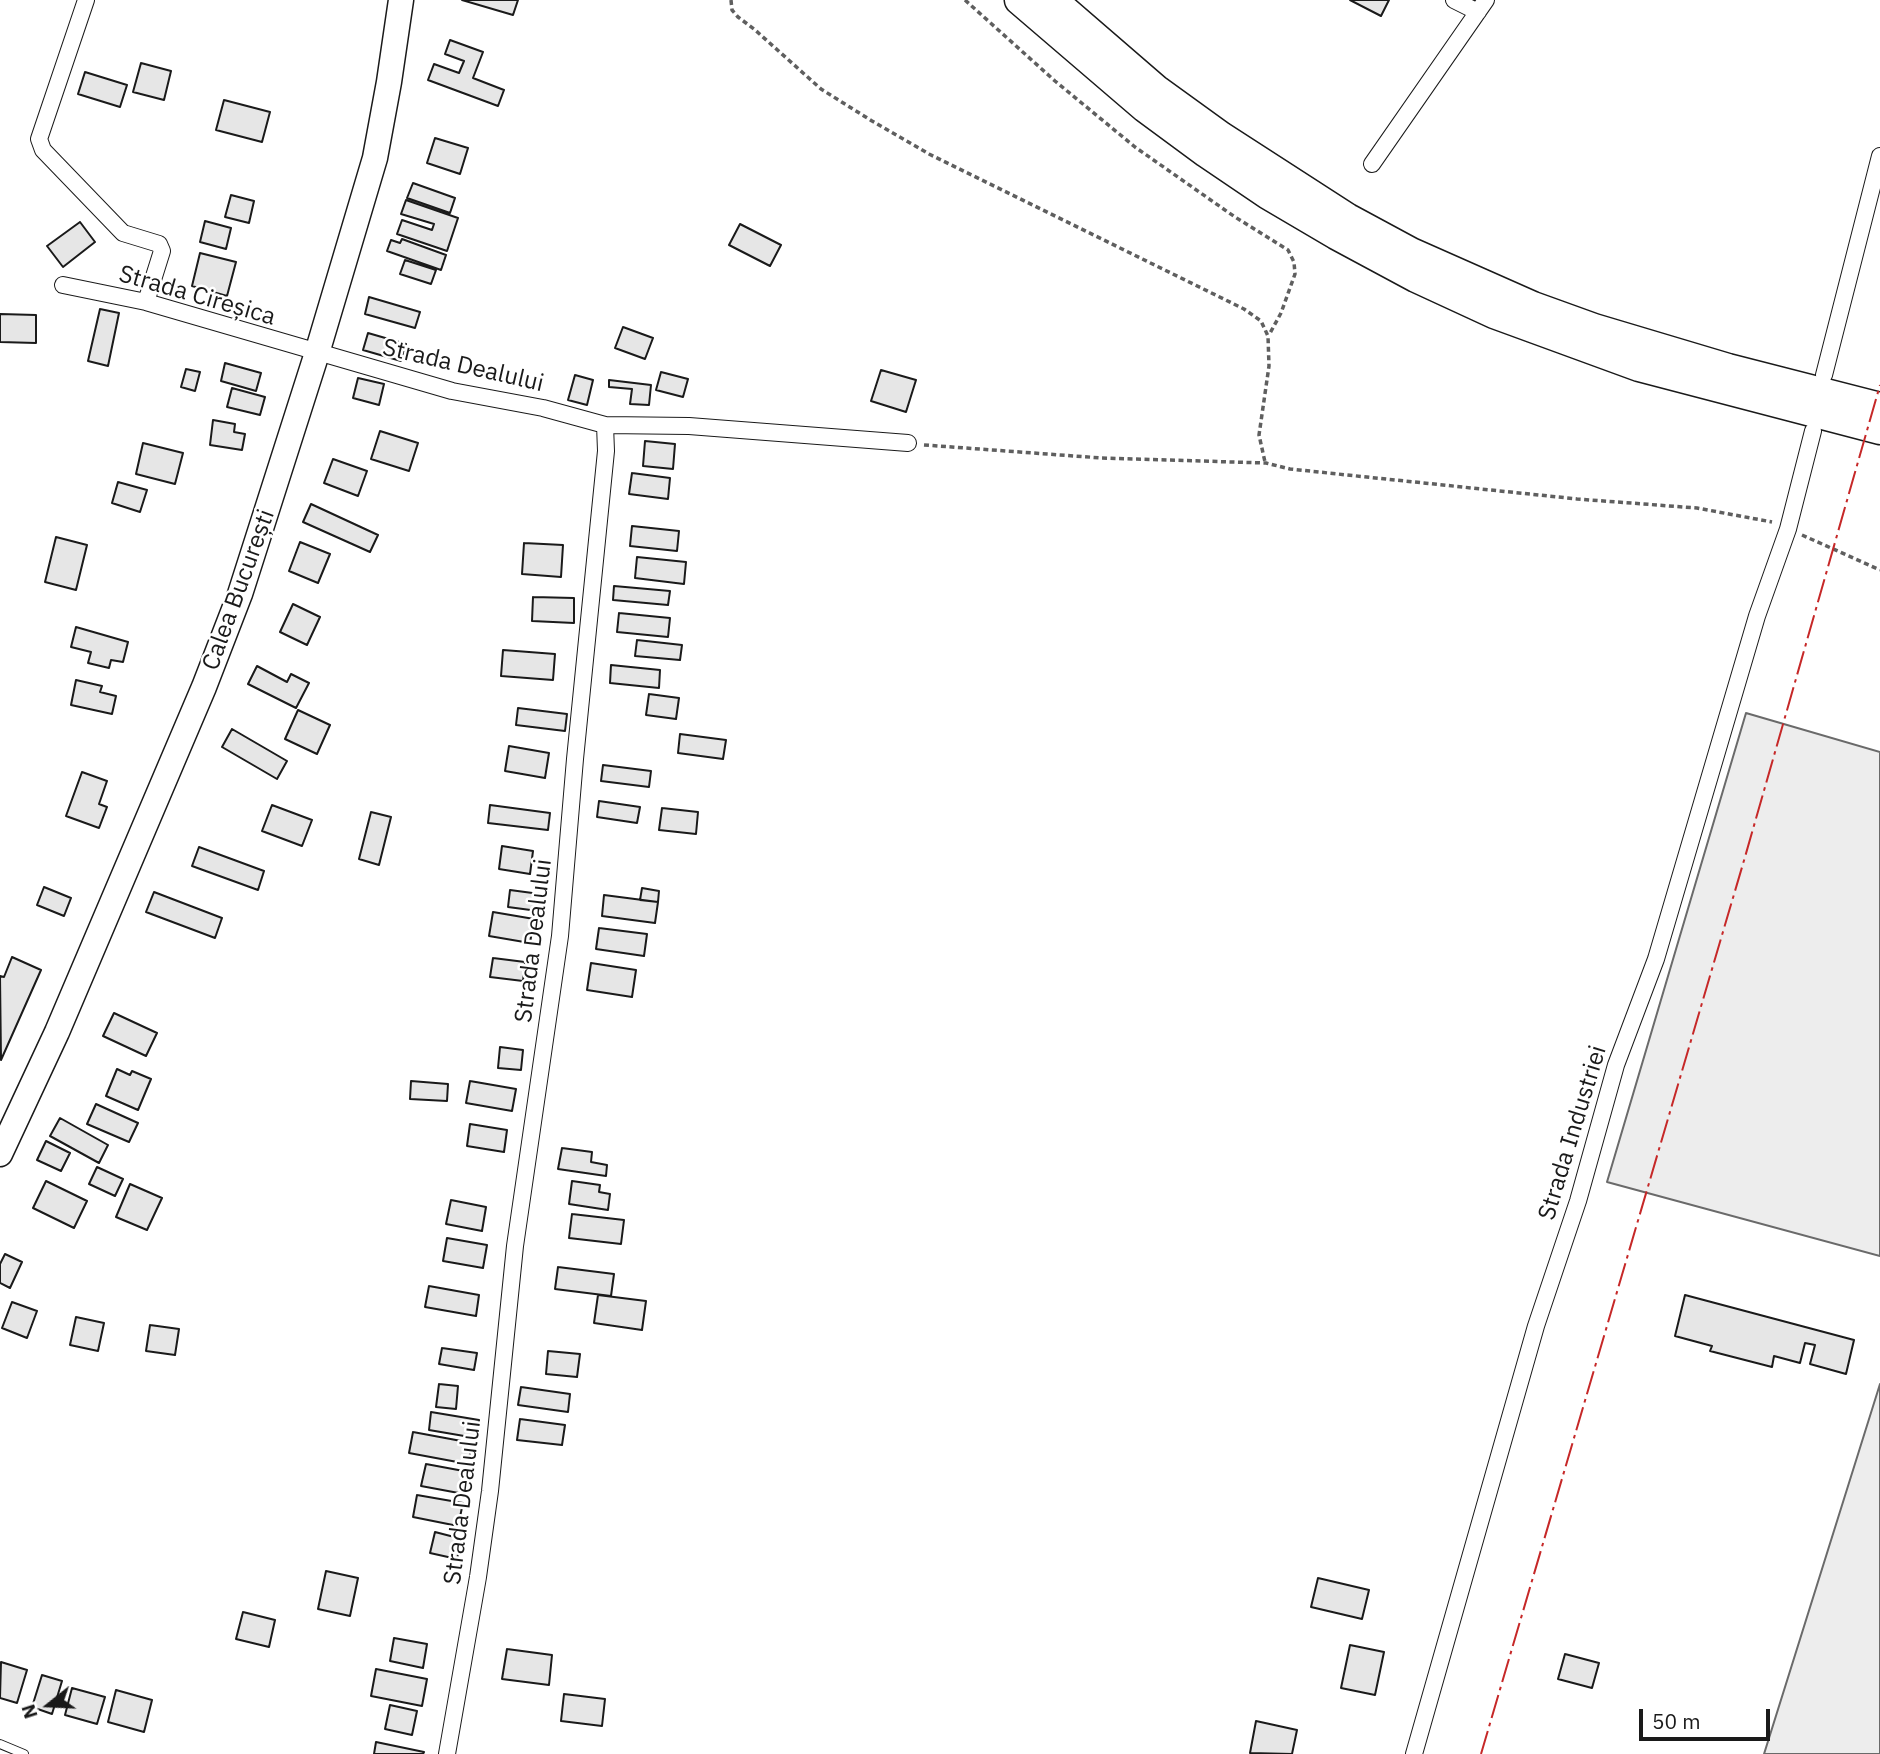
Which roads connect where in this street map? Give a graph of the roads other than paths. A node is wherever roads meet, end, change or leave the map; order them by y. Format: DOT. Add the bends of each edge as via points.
graph roads {
  1 [pos="86,0"];
  2 [pos="401,0"];
  3 [pos="1019,0"];
  4 [pos="1054,0"];
  5 [pos="1454,0"];
  6 [pos="1482,6"];
  7 [pos="1880,156"];
  8 [pos="1372,164"];
  9 [pos="63,285"];
  10 [pos="146,302"];
  11 [pos="317,353"];
  12 [pos="1824,375"];
  13 [pos="1880,407"];
  14 [pos="605,425"];
  15 [pos="1880,430"];
  16 [pos="1813,431"];
  17 [pos="908,443"];
  18 [pos="0,1154"];
  19 [pos="0,1744"];
  20 [pos="24,1754"];
  21 [pos="447,1754"];
  22 [pos="1414,1754"];
  1 -- 10 [label="street" via="39,139 43,150 124,233 159,244 162,251"];
  2 -- 11 [label="main road, Calea București" via="375,158"];
  3 -- 15 [label="highway" via="1145,108 1206,153 1279,202 1416,278 1494,314 1639,368"];
  4 -- 13 [label="highway" via="1156,89 1221,136 1348,218 1411,252 1594,328"];
  5 -- 6 [label="street"];
  6 -- 8 [label="street"];
  7 -- 12 [label="street"];
  9 -- 10 [label="street, Strada Cireșica"];
  10 -- 11 [label="street, Strada Cireșica"];
  11 -- 14 [label="street, Strada Dealului" via="452,391"];
  11 -- 18 [label="main road, Calea București" via="240,594 204,687 63,1020"];
  14 -- 17 [label="street" via="689,426"];
  14 -- 21 [label="street, Strada Dealului" via="560,936 515,1246 490,1491"];
  16 -- 22 [label="street, Strada Industriei" via="1788,529 1757,616 1656,959 1616,1065 1578,1201 1536,1326"];
  19 -- 20 [label="lane"];
}
